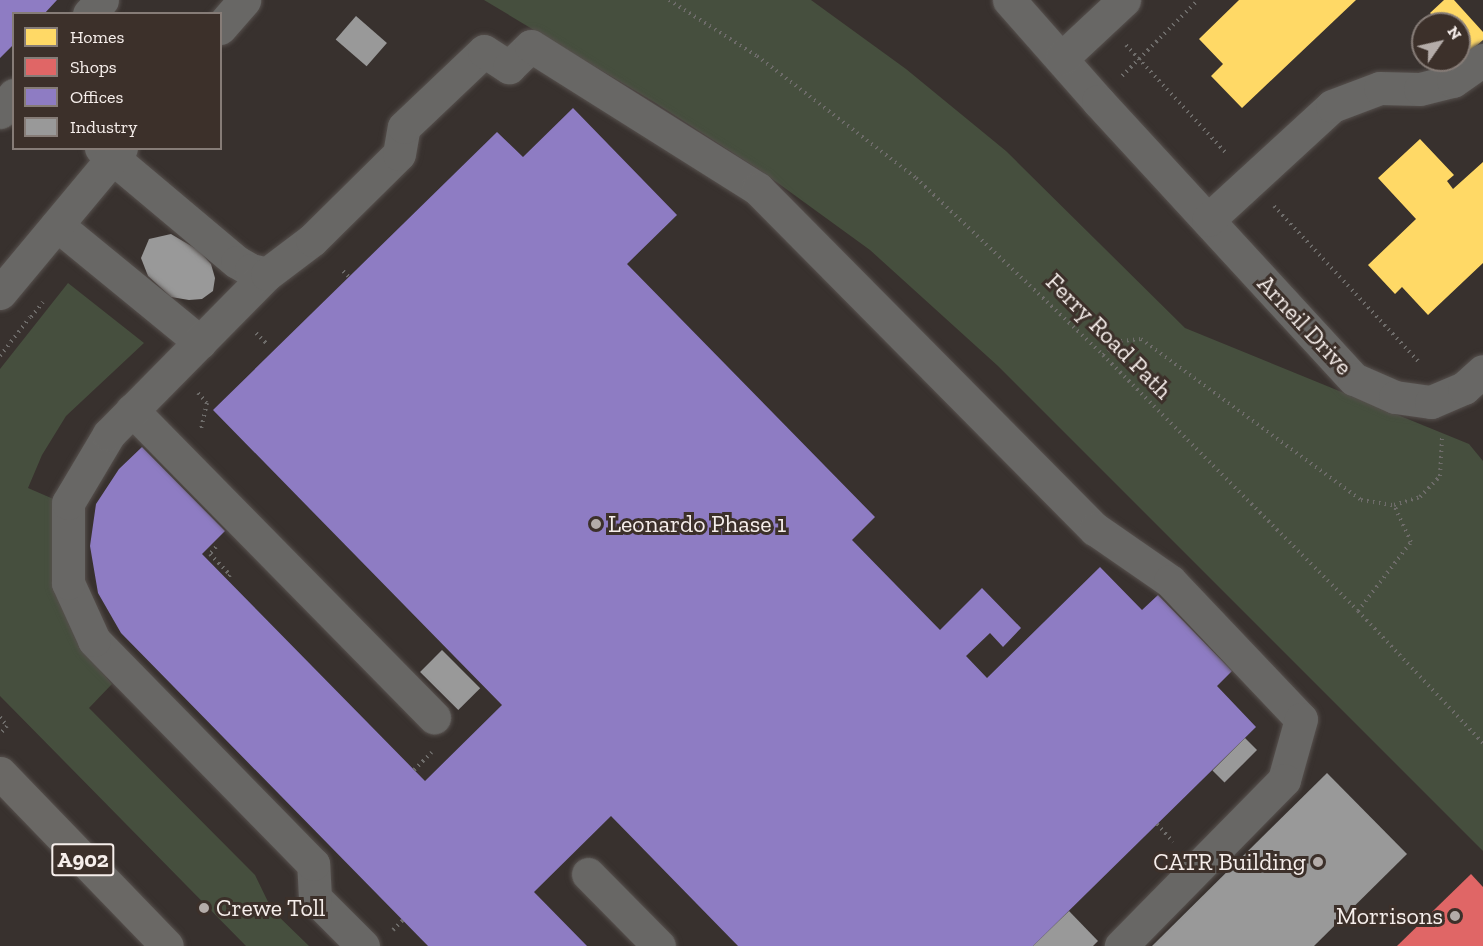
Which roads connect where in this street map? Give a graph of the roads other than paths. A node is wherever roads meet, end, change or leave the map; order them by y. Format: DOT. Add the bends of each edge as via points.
graph roads {
  1 [pos="102,0"];
  2 [pos="244,0"];
  3 [pos="1009,0"];
  4 [pos="1124,0"];
  5 [pos="91,12"];
  6 [pos="222,26"];
  7 [pos="1062,58"];
  8 [pos="1483,60"];
  9 [pos="12,97"];
  10 [pos="0,112"];
  11 [pos="111,152"];
  12 [pos="1208,220"];
  13 [pos="57,225"];
  14 [pos="267,273"];
  15 [pos="0,293"];
  16 [pos="200,342"];
  17 [pos="1483,370"];
  18 [pos="132,410"];
  19 [pos="434,717"];
  20 [pos="0,773"];
  21 [pos="588,874"];
  22 [pos="167,946"];
  23 [pos="363,946"];
  24 [pos="659,946"];
  25 [pos="1121,946"];
  1 -- 5 [label="street"];
  2 -- 6 [label="street"];
  3 -- 7 [label="street, Arneil Drive"];
  4 -- 7 [label="street"];
  7 -- 12 [label="street, Arneil Drive"];
  8 -- 12 [label="street" via="1453,81 1420,89 1380,88 1332,106"];
  9 -- 10 [label="street"];
  11 -- 13 [label="street"];
  11 -- 14 [label="street" via="237,262"];
  12 -- 17 [label="street, Arneil Drive" via="1354,379 1395,397 1431,402 1464,388"];
  13 -- 15 [label="street"];
  13 -- 16 [label="street"];
  14 -- 16 [label="street"];
  14 -- 25 [label="street" via="312,240 399,154 404,127 484,51 509,67 531,46 758,189 1095,528 1170,581 1301,719 1284,780"];
  16 -- 18 [label="street"];
  18 -- 19 [label="street"];
  18 -- 23 [label="street" via="108,434 68,503 68,583 93,640 313,864 315,898"];
  20 -- 22 [label="main road, A902"];
  21 -- 24 [label="street"];
}
